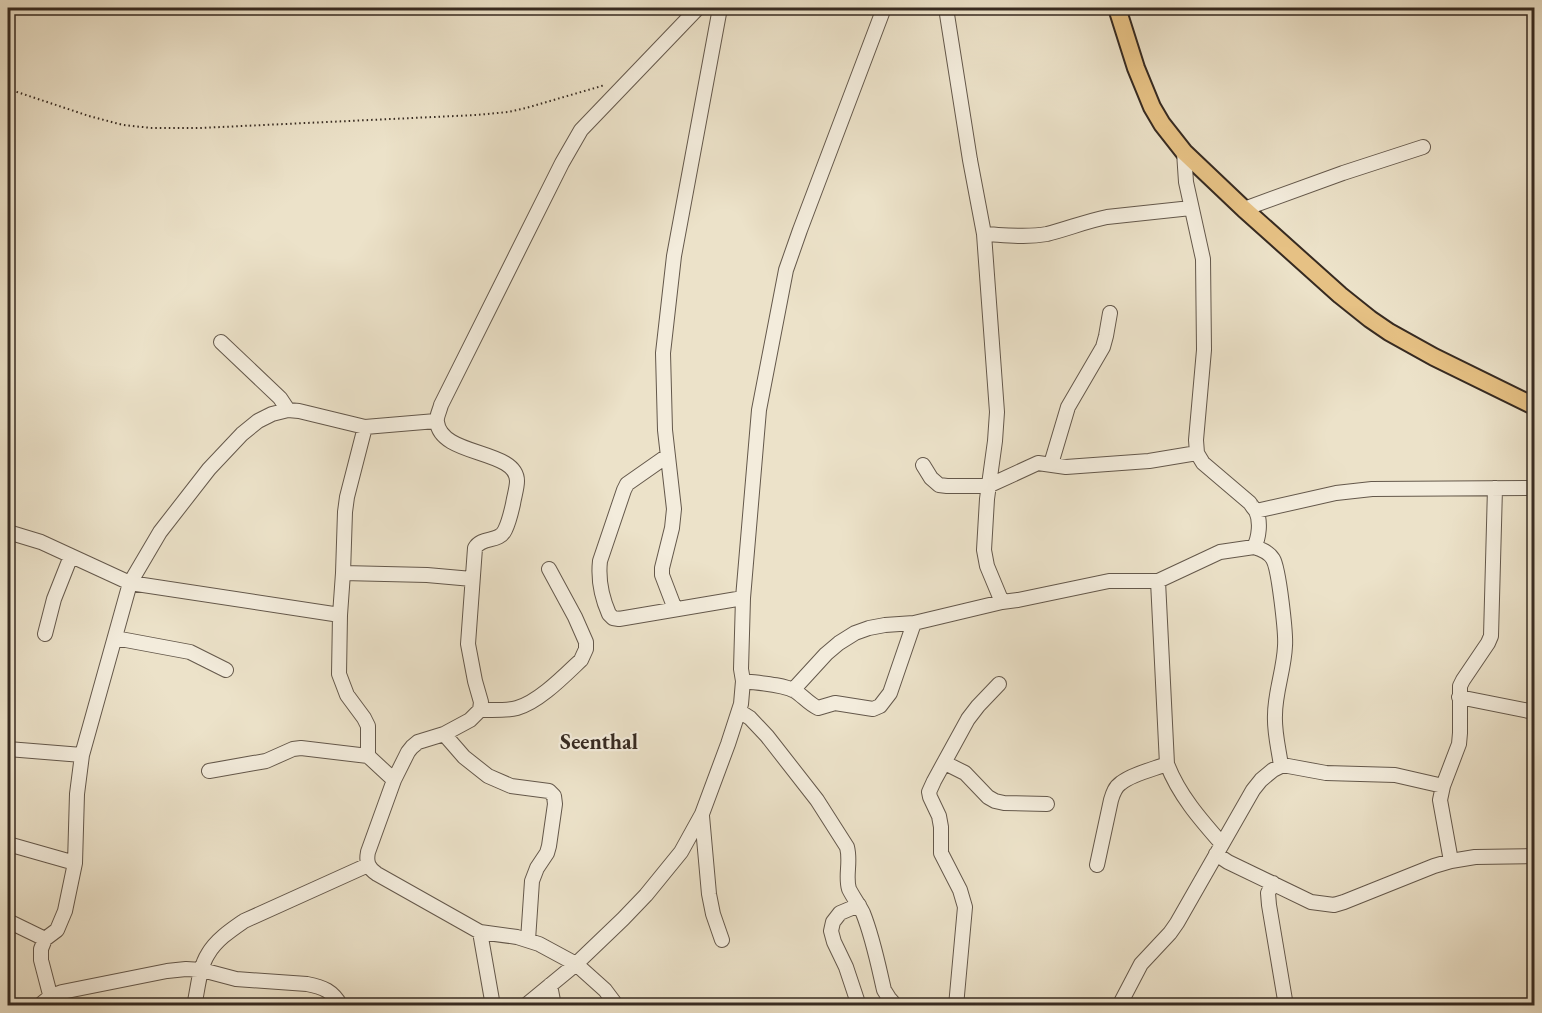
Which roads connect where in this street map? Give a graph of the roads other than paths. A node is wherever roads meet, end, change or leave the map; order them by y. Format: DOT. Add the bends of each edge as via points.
graph roads {
  1 [pos="698,8"];
  2 [pos="720,8"];
  3 [pos="884,8"];
  4 [pos="946,8"];
  5 [pos="1117,8"];
  6 [pos="1423,147"];
  7 [pos="1184,152"];
  8 [pos="1191,208"];
  9 [pos="1244,209"];
  10 [pos="984,234"];
  11 [pos="1110,313"];
  12 [pos="221,342"];
  13 [pos="1534,406"];
  14 [pos="288,410"];
  15 [pos="436,421"];
  16 [pos="366,427"];
  17 [pos="1197,453"];
  18 [pos="668,456"];
  19 [pos="1052,464"];
  20 [pos="923,465"];
  21 [pos="988,486"];
  22 [pos="1495,488"];
  23 [pos="1534,488"];
  24 [pos="1256,511"];
  25 [pos="8,532"];
  26 [pos="1254,547"];
  27 [pos="71,556"];
  28 [pos="549,569"];
  29 [pos="344,573"];
  30 [pos="472,579"];
  31 [pos="1158,581"];
  32 [pos="130,582"];
  33 [pos="743,598"];
  34 [pos="1002,602"];
  35 [pos="675,609"];
  36 [pos="340,615"];
  37 [pos="914,623"];
  38 [pos="45,634"];
  39 [pos="115,638"];
  40 [pos="226,670"];
  41 [pos="743,681"];
  42 [pos="999,684"];
  43 [pos="793,690"];
  44 [pos="1459,697"];
  45 [pos="480,710"];
  46 [pos="739,711"];
  47 [pos="1534,712"];
  48 [pos="444,734"];
  49 [pos="8,749"];
  50 [pos="82,755"];
  51 [pos="368,756"];
  52 [pos="945,762"];
  53 [pos="1167,764"];
  54 [pos="1281,766"];
  55 [pos="210,771"];
  56 [pos="394,780"];
  57 [pos="1443,786"];
  58 [pos="1047,804"];
  59 [pos="702,814"];
  60 [pos="8,844"];
  61 [pos="1219,849"];
  62 [pos="1534,856"];
  63 [pos="1451,861"];
  64 [pos="75,863"];
  65 [pos="368,865"];
  66 [pos="1097,865"];
  67 [pos="1273,883"];
  68 [pos="859,905"];
  69 [pos="8,921"];
  70 [pos="480,932"];
  71 [pos="45,939"];
  72 [pos="528,940"];
  73 [pos="722,940"];
  74 [pos="576,964"];
  75 [pos="202,970"];
  76 [pos="550,985"];
  77 [pos="337,1000"];
  78 [pos="52,1001"];
  79 [pos="39,1005"];
  80 [pos="194,1005"];
  81 [pos="348,1005"];
  82 [pos="493,1005"];
  83 [pos="525,1005"];
  84 [pos="554,1005"];
  85 [pos="617,1005"];
  86 [pos="859,1005"];
  87 [pos="896,1005"];
  88 [pos="956,1005"];
  89 [pos="1119,1005"];
  90 [pos="1286,1005"];
  1 -- 15 [label="street" via="581,130"];
  2 -- 18 [label="street" via="674,255 663,353"];
  3 -- 33 [label="street" via="786,270 759,410"];
  4 -- 10 [label="street"];
  5 -- 7 [label="main road" via="1152,106"];
  6 -- 9 [label="street"];
  7 -- 8 [label="street"];
  7 -- 9 [label="main road"];
  8 -- 10 [label="street" via="1101,218 1032,236"];
  8 -- 17 [label="street" via="1203,259 1204,350"];
  9 -- 13 [label="main road" via="1340,295 1389,332"];
  10 -- 21 [label="street" via="997,411"];
  11 -- 19 [label="street" via="1103,347 1068,407"];
  12 -- 14 [label="street"];
  14 -- 16 [label="street"];
  14 -- 32 [label="street" via="258,421 216,460 160,532"];
  15 -- 16 [label="street"];
  15 -- 30 [label="street" via="447,440 505,464 514,470 518,480 502,535 482,541 475,548"];
  16 -- 29 [label="street" via="346,504"];
  17 -- 19 [label="street" via="1149,461 1066,467"];
  17 -- 24 [label="street"];
  18 -- 35 [label="street" via="674,509 662,575"];
  18 -- 35 [label="street" via="627,484 600,561 599,578 613,618"];
  19 -- 21 [label="street" via="1033,464"];
  20 -- 21 [label="street" via="939,485"];
  21 -- 34 [label="street" via="984,550"];
  22 -- 23 [label="street"];
  22 -- 24 [label="street" via="1372,489"];
  22 -- 44 [label="street" via="1491,636 1463,680"];
  24 -- 26 [label="street" via="1258,536"];
  25 -- 27 [label="street"];
  26 -- 31 [label="street" via="1220,552"];
  26 -- 54 [label="street" via="1272,557 1277,568 1285,632 1285,655 1274,713"];
  27 -- 32 [label="street"];
  27 -- 38 [label="street"];
  28 -- 45 [label="street" via="586,642 585,654 549,689 527,704"];
  29 -- 30 [label="street"];
  29 -- 36 [label="street"];
  30 -- 45 [label="street" via="468,644"];
  31 -- 34 [label="street" via="1109,581"];
  31 -- 53 [label="street"];
  32 -- 36 [label="street"];
  32 -- 39 [label="street"];
  33 -- 35 [label="street"];
  33 -- 41 [label="street"];
  34 -- 37 [label="street"];
  36 -- 51 [label="street" via="339,674 347,695 368,726"];
  37 -- 43 [label="street" via="855,633 826,654"];
  37 -- 43 [label="street" via="890,693 880,706 873,709 835,703 818,708"];
  39 -- 40 [label="street" via="190,652"];
  39 -- 50 [label="street"];
  41 -- 43 [label="street"];
  41 -- 46 [label="street"];
  42 -- 52 [label="street" via="968,719"];
  44 -- 47 [label="street"];
  44 -- 57 [label="street" via="1459,744"];
  45 -- 48 [label="street"];
  46 -- 59 [label="street"];
  46 -- 68 [label="street" via="767,736 817,800 847,847 848,884"];
  48 -- 56 [label="street" via="412,747"];
  48 -- 72 [label="street" via="488,776 511,786 549,791 554,796 547,854 532,881"];
  49 -- 50 [label="street"];
  50 -- 64 [label="street"];
  51 -- 55 [label="street" via="301,748 266,760"];
  51 -- 56 [label="street"];
  52 -- 58 [label="street" via="965,773 995,801"];
  52 -- 88 [label="street" via="929,792 939,816 942,853 965,907"];
  53 -- 61 [label="street" via="1179,790"];
  53 -- 66 [label="street" via="1127,779 1114,790"];
  54 -- 57 [label="street" via="1326,773 1395,775"];
  54 -- 61 [label="street" via="1257,784"];
  56 -- 65 [label="street" via="368,852"];
  57 -- 63 [label="street" via="1440,800"];
  59 -- 73 [label="street" via="709,894"];
  59 -- 74 [label="street" via="681,852 646,895"];
  60 -- 64 [label="street"];
  61 -- 67 [label="street" via="1228,862"];
  61 -- 89 [label="street" via="1174,928 1141,964"];
  62 -- 63 [label="street"];
  63 -- 67 [label="street" via="1334,905 1311,902"];
  64 -- 71 [label="street" via="62,921"];
  65 -- 70 [label="street" via="377,874"];
  65 -- 75 [label="street" via="244,921 211,949"];
  67 -- 90 [label="street" via="1268,893 1269,905"];
  68 -- 86 [label="street" via="840,913 831,931"];
  68 -- 87 [label="street" via="884,990"];
  69 -- 71 [label="street"];
  70 -- 72 [label="street"];
  70 -- 82 [label="street"];
  71 -- 78 [label="street" via="41,960"];
  72 -- 74 [label="street"];
  74 -- 76 [label="street"];
  74 -- 85 [label="street"];
  75 -- 77 [label="street" via="236,979 307,984 329,990"];
  75 -- 78 [label="street" via="167,971 62,992"];
  75 -- 80 [label="street"];
  76 -- 83 [label="street"];
  76 -- 84 [label="street"];
  77 -- 81 [label="street"];
  78 -- 79 [label="street"];
}
